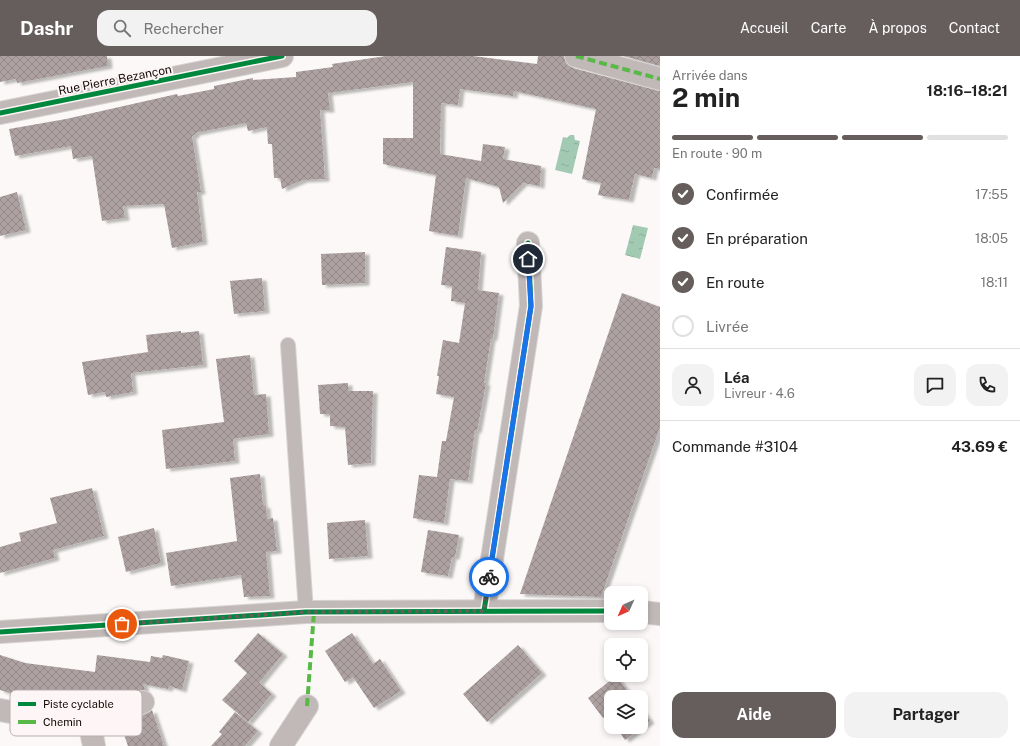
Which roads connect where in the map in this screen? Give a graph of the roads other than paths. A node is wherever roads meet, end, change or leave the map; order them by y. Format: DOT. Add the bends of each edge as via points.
graph roads {
  1 [pos="282,56"];
  2 [pos="576,56"];
  3 [pos="660,79"];
  4 [pos="0,113"];
  5 [pos="528,243"];
  6 [pos="288,345"];
  7 [pos="484,611"];
  8 [pos="604,611"];
  9 [pos="306,612"];
  10 [pos="648,613"];
  11 [pos="660,614"];
  12 [pos="0,632"];
  13 [pos="307,706"];
  14 [pos="0,710"];
  15 [pos="10,713"];
  16 [pos="281,746"];
  1 -- 4 [label="street, Rue Pierre Bezançon"];
  2 -- 3 [label="street"];
  5 -- 7 [label="street" via="531,306"];
  6 -- 9 [label="lane"];
  7 -- 8 [label="street"];
  7 -- 9 [label="street"];
  9 -- 12 [label="street"];
  10 -- 11 [label="street"];
  13 -- 16 [label="street"];
  14 -- 15 [label="street"];
}
